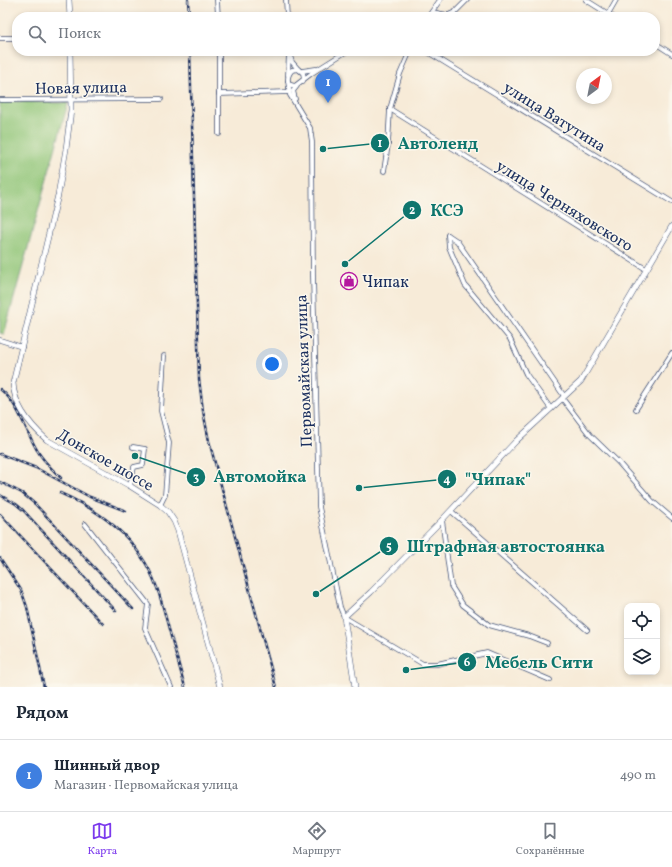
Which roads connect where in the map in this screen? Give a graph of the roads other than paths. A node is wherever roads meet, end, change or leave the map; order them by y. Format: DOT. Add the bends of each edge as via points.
graph roads {
  1 [pos="69,0"];
  2 [pos="217,0"];
  3 [pos="286,0"];
  4 [pos="440,0"];
  5 [pos="466,0"];
  6 [pos="586,0"];
  7 [pos="616,0"];
  8 [pos="70,12"];
  9 [pos="218,12"];
  10 [pos="287,12"];
  11 [pos="432,12"];
  12 [pos="454,12"];
  13 [pos="605,12"];
  14 [pos="609,12"];
  15 [pos="0,38"];
  16 [pos="12,38"];
  17 [pos="660,46"];
  18 [pos="672,54"];
  19 [pos="70,56"];
  20 [pos="219,56"];
  21 [pos="289,56"];
  22 [pos="290,56"];
  23 [pos="340,56"];
  24 [pos="408,56"];
  25 [pos="434,56"];
  26 [pos="320,69"];
  27 [pos="300,70"];
  28 [pos="288,79"];
  29 [pos="301,82"];
  30 [pos="289,92"];
  31 [pos="219,94"];
  32 [pos="71,99"];
  33 [pos="162,99"];
  34 [pos="0,100"];
  35 [pos="298,107"];
  36 [pos="390,109"];
  37 [pos="219,134"];
  38 [pos="384,171"];
  39 [pos="672,202"];
  40 [pos="672,226"];
  41 [pos="646,270"];
  42 [pos="0,340"];
  43 [pos="22,347"];
  44 [pos="672,353"];
  45 [pos="164,356"];
  46 [pos="563,398"];
  47 [pos="551,409"];
  48 [pos="636,409"];
  49 [pos="133,447"];
  50 [pos="130,486"];
  51 [pos="160,505"];
  52 [pos="451,511"];
  53 [pos="672,518"];
  54 [pos="442,520"];
  55 [pos="85,524"];
  56 [pos="344,617"];
  57 [pos="587,630"];
  58 [pos="547,643"];
  59 [pos="550,680"];
  60 [pos="171,687"];
  61 [pos="219,687"];
  62 [pos="355,687"];
  1 -- 8 [label="main road"];
  2 -- 9 [label="street"];
  3 -- 10 [label="street"];
  4 -- 11 [label="street"];
  5 -- 12 [label="street"];
  6 -- 13 [label="street"];
  7 -- 14 [label="street"];
  15 -- 16 [label="street"];
  17 -- 18 [label="street"];
  19 -- 32 [label="main road, Донское шоссе"];
  20 -- 31 [label="street"];
  21 -- 28 [label="street, Первомайская улица"];
  22 -- 27 [label="street" via="292,62"];
  23 -- 26 [label="street"];
  24 -- 36 [label="street"];
  25 -- 39 [label="street, улица Ватутина"];
  26 -- 27 [label="street"];
  26 -- 29 [label="street"];
  27 -- 28 [label="street" via="292,70"];
  27 -- 29 [label="street" via="304,78"];
  28 -- 29 [label="street" via="293,86"];
  28 -- 30 [label="street, Первомайская улица"];
  29 -- 35 [label="street" via="293,93"];
  30 -- 31 [label="street"];
  30 -- 35 [label="street, Первомайская улица"];
  31 -- 37 [label="street"];
  32 -- 33 [label="street, Новая улица"];
  32 -- 34 [label="street, Новая улица"];
  32 -- 43 [label="main road, Донское шоссе" via="58,195"];
  35 -- 56 [label="street, Первомайская улица" via="310,128 312,142 320,507"];
  36 -- 38 [label="street"];
  36 -- 41 [label="street, улица Черняховского"];
  40 -- 41 [label="main road"];
  41 -- 46 [label="main road" via="581,381"];
  42 -- 43 [label="street"];
  43 -- 50 [label="main road, Донское шоссе" via="13,383 14,394 17,403 37,431 47,440"];
  44 -- 48 [label="street"];
  45 -- 51 [label="street" via="161,411 169,443 165,495"];
  46 -- 47 [label="main road"];
  46 -- 47 [label="street" via="457,241 448,235 449,247 465,285 510,339 526,374"];
  46 -- 53 [label="street" via="590,435 652,501"];
  47 -- 52 [label="main road" via="516,441"];
  49 -- 50 [label="street" via="146,449 143,464 134,467"];
  50 -- 51 [label="main road, Донское шоссе"];
  51 -- 61 [label="main road, Донское шоссе" via="171,516 178,531"];
  52 -- 54 [label="main road"];
  52 -- 57 [label="street"];
  54 -- 56 [label="main road"];
  54 -- 58 [label="street" via="451,586 463,605 489,625"];
  55 -- 60 [label="street" via="148,604 145,628"];
  56 -- 59 [label="street" via="424,664 437,664 487,653"];
  56 -- 62 [label="main road, Первомайская улица"];
}
